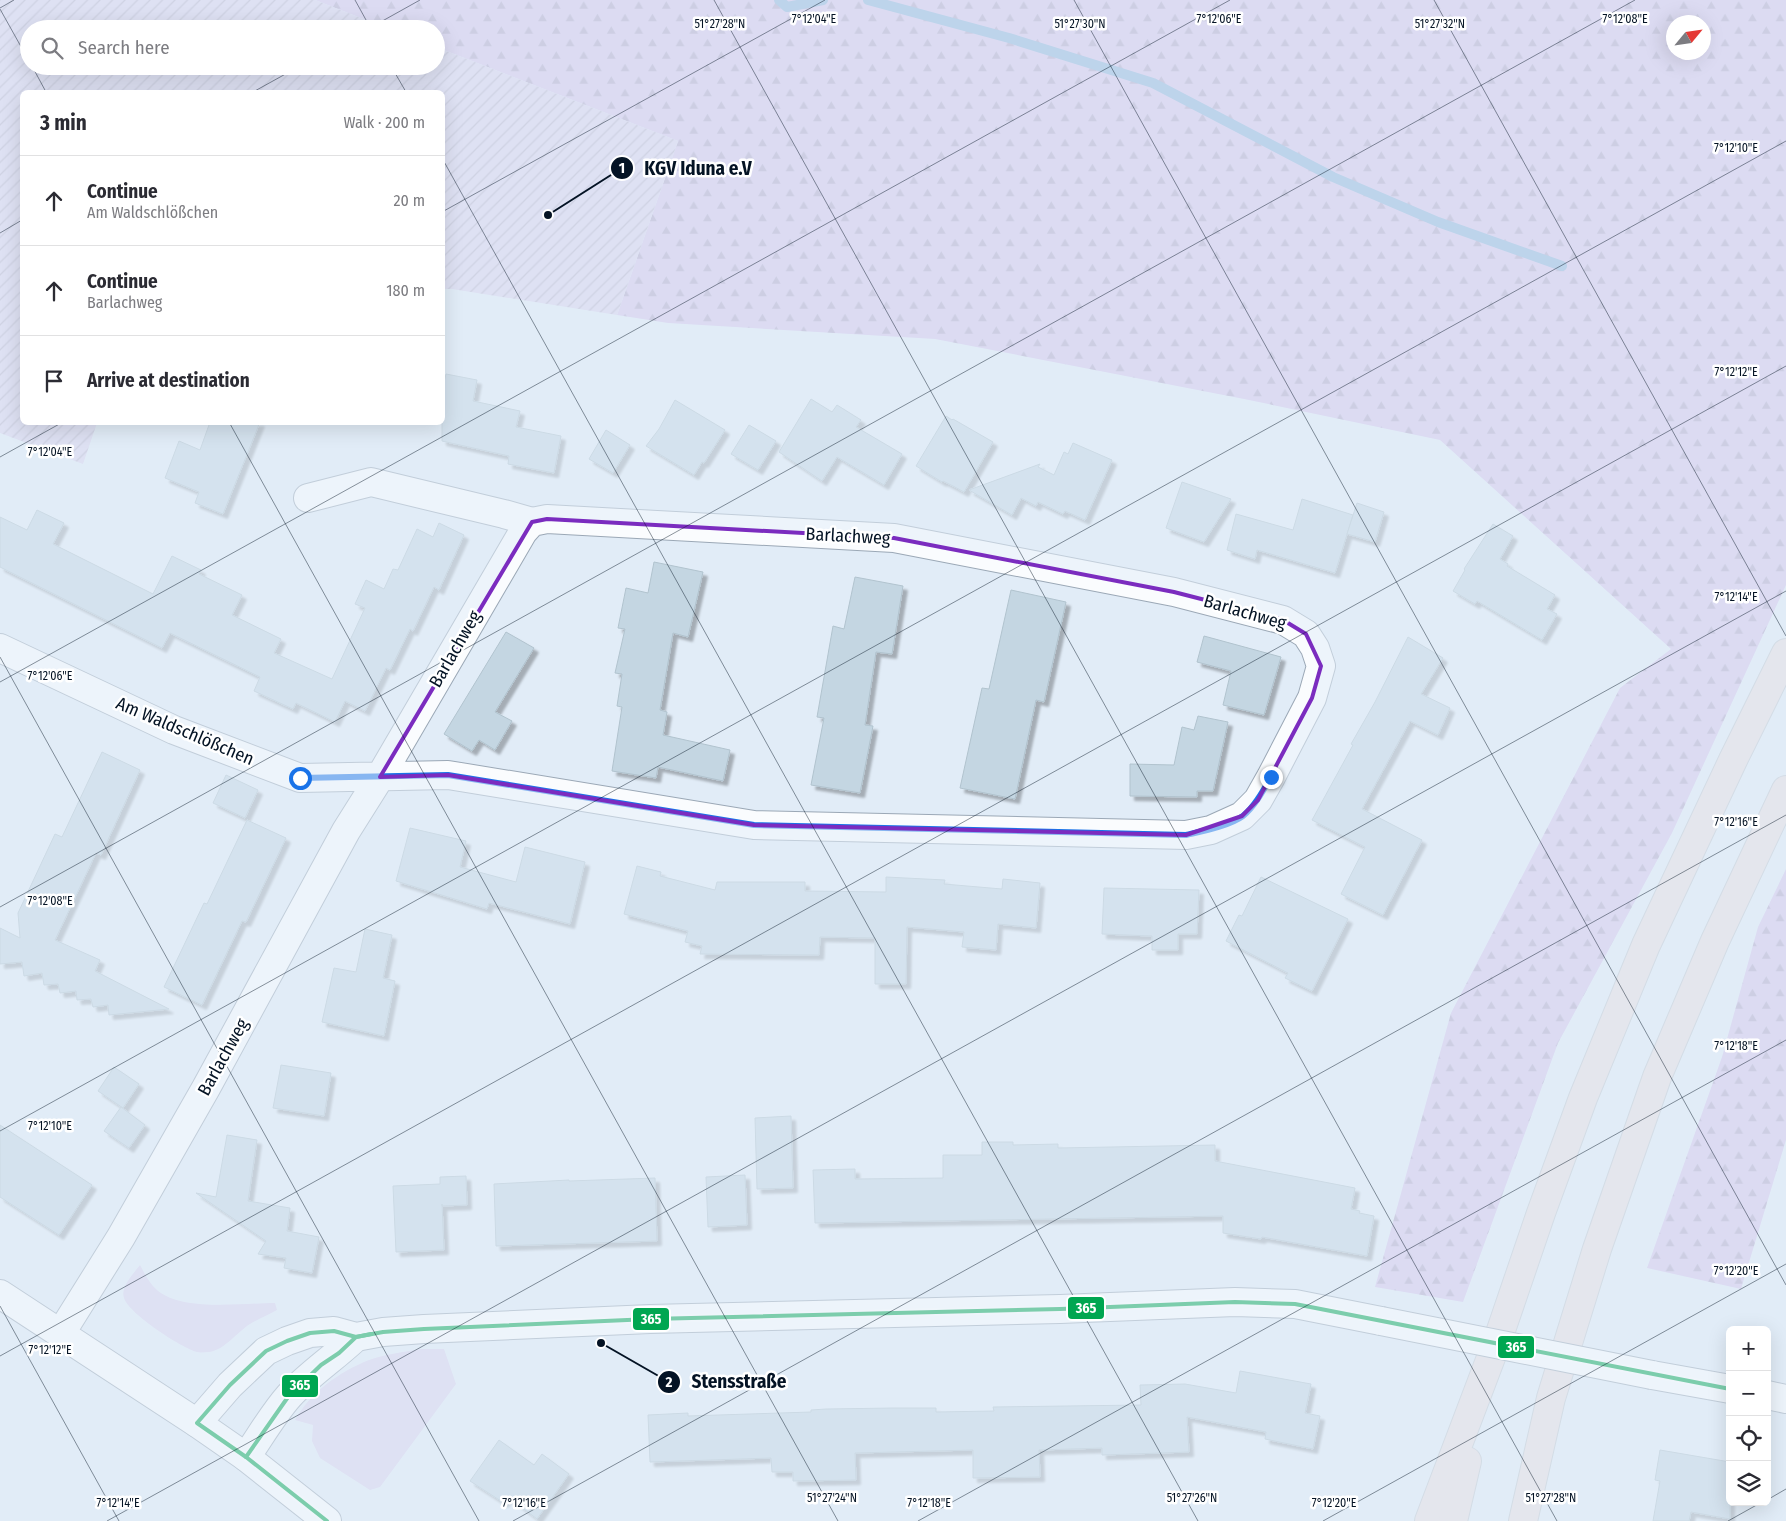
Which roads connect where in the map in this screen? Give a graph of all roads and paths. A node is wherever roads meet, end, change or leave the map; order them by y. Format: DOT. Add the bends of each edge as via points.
graph roads {
  1 [pos="308,498"];
  2 [pos="532,522"];
  3 [pos="0,648"];
  4 [pos="1786,653"];
  5 [pos="380,777"];
  6 [pos="1786,790"];
  7 [pos="0,1294"];
  8 [pos="60,1333"];
  9 [pos="356,1336"];
  10 [pos="1498,1339"];
  11 [pos="1726,1388"];
  12 [pos="1771,1396"];
  13 [pos="1786,1399"];
  14 [pos="197,1422"];
  15 [pos="246,1457"];
  16 [pos="327,1521"];
  17 [pos="1428,1521"];
  18 [pos="1453,1521"];
  19 [pos="1523,1521"];
  1 -- 2 [label="street, Barlachweg" via="371,482"];
  2 -- 5 [label="street, Barlachweg" via="523,532"];
  2 -- 5 [label="street, Barlachweg" via="547,519 894,538 1174,592 1283,620 1306,634 1321,666 1312,698 1258,800 1242,816 1211,830 1186,835 754,825 448,775"];
  3 -- 5 [label="street, Am Waldschlößchen" via="174,730 300,778"];
  4 -- 10 [label="highway" via="1646,945 1580,1107"];
  5 -- 8 [label="street, Barlachweg" via="346,831 121,1238"];
  6 -- 19 [label="highway" via="1715,941 1657,1078 1597,1250 1552,1398"];
  7 -- 8 [label="street"];
  8 -- 14 [label="street"];
  9 -- 11 [label="street, bridge" via="424,1329 650,1320 1235,1302 1295,1304"];
  9 -- 14 [label="street" via="334,1331 310,1333 266,1351"];
  9 -- 15 [label="street" via="288,1397"];
  10 -- 17 [label="highway"];
  10 -- 18 [label="highway"];
  12 -- 13 [label="street"];
  14 -- 15 [label="street"];
  15 -- 16 [label="street"];
}
